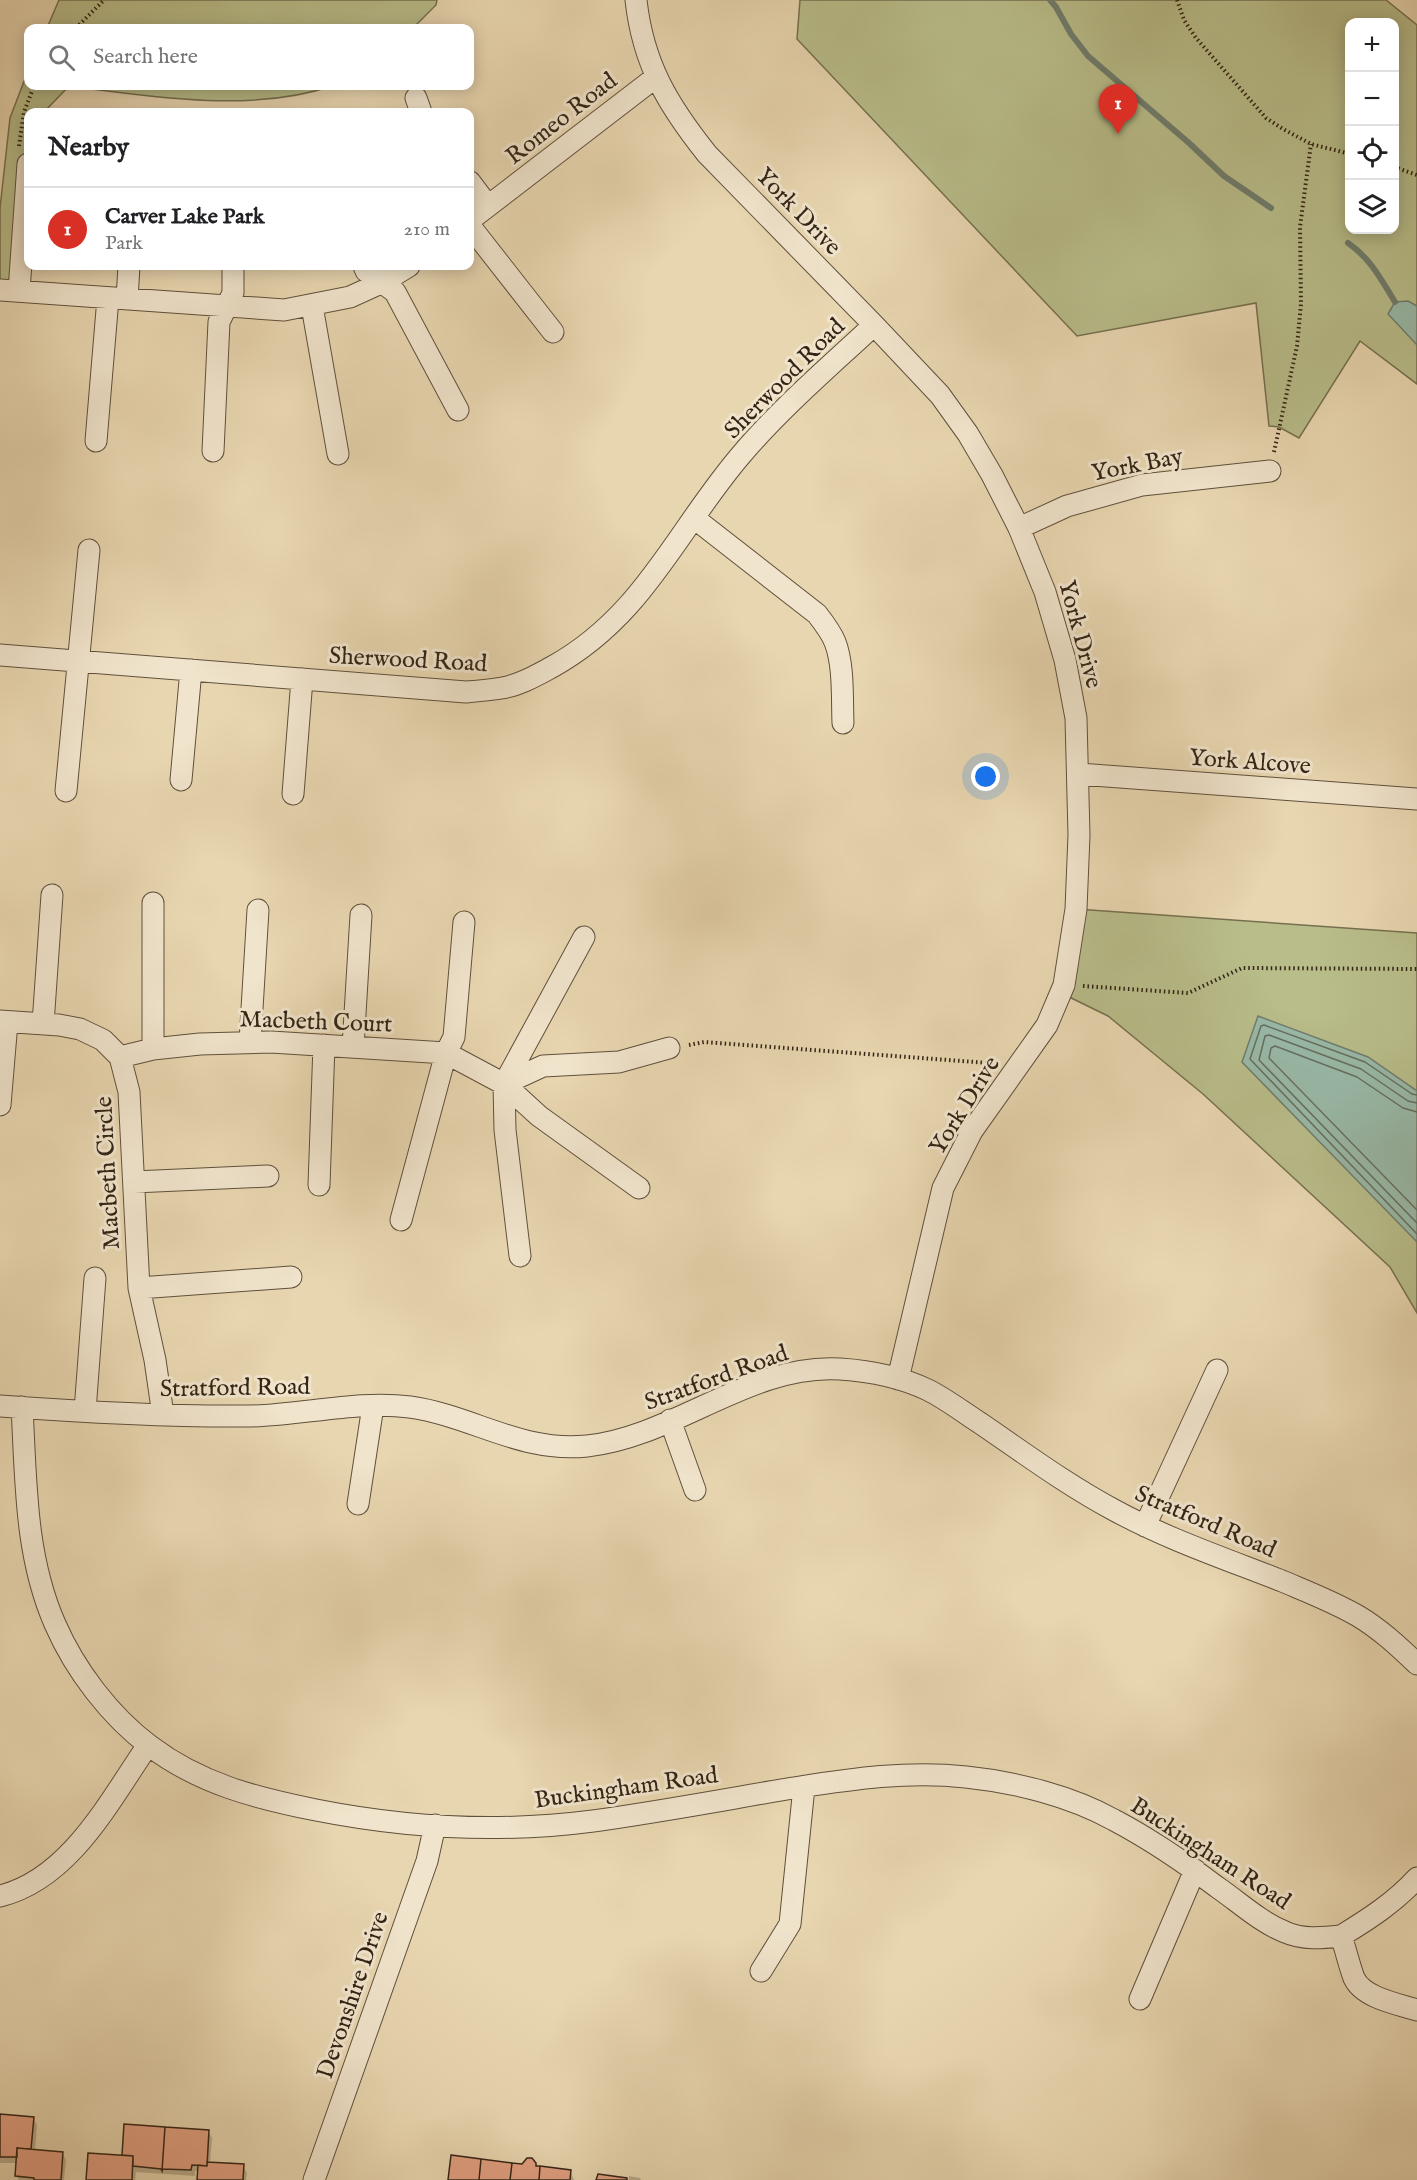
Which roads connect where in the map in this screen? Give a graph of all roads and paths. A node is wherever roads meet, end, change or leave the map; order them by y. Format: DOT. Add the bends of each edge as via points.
graph roads {
  1 [pos="104,0"];
  2 [pos="636,0"];
  3 [pos="1177,0"];
  4 [pos="80,24"];
  5 [pos="656,77"];
  6 [pos="1311,144"];
  7 [pos="1345,153"];
  8 [pos="1399,168"];
  9 [pos="1417,175"];
  10 [pos="474,187"];
  11 [pos="24,191"];
  12 [pos="488,206"];
  13 [pos="474,217"];
  14 [pos="474,231"];
  15 [pos="128,270"];
  16 [pos="233,270"];
  17 [pos="366,270"];
  18 [pos="402,270"];
  19 [pos="383,282"];
  20 [pos="9,290"];
  21 [pos="118,298"];
  22 [pos="312,306"];
  23 [pos="227,307"];
  24 [pos="874,325"];
  25 [pos="553,332"];
  26 [pos="458,410"];
  27 [pos="96,441"];
  28 [pos="213,451"];
  29 [pos="338,454"];
  30 [pos="1270,471"];
  31 [pos="694,518"];
  32 [pos="1019,528"];
  33 [pos="89,550"];
  34 [pos="0,655"];
  35 [pos="79,661"];
  36 [pos="191,670"];
  37 [pos="302,679"];
  38 [pos="843,723"];
  39 [pos="1079,774"];
  40 [pos="181,780"];
  41 [pos="66,791"];
  42 [pos="293,794"];
  43 [pos="1417,799"];
  44 [pos="52,895"];
  45 [pos="153,903"];
  46 [pos="258,910"];
  47 [pos="361,915"];
  48 [pos="464,922"];
  49 [pos="584,937"];
  50 [pos="1417,969"];
  51 [pos="1064,985"];
  52 [pos="4,1022"];
  53 [pos="43,1024"];
  54 [pos="250,1042"];
  55 [pos="324,1045"];
  56 [pos="353,1047"];
  57 [pos="669,1048"];
  58 [pos="153,1049"];
  59 [pos="446,1053"];
  60 [pos="120,1057"];
  61 [pos="1012,1074"];
  62 [pos="504,1083"];
  63 [pos="0,1105"];
  64 [pos="268,1176"];
  65 [pos="134,1182"];
  66 [pos="319,1185"];
  67 [pos="639,1188"];
  68 [pos="401,1220"];
  69 [pos="520,1256"];
  70 [pos="291,1277"];
  71 [pos="95,1278"];
  72 [pos="139,1288"];
  73 [pos="1217,1370"];
  74 [pos="898,1379"];
  75 [pos="0,1406"];
  76 [pos="372,1406"];
  77 [pos="22,1407"];
  78 [pos="85,1411"];
  79 [pos="163,1415"];
  80 [pos="670,1420"];
  81 [pos="695,1490"];
  82 [pos="358,1504"];
  83 [pos="1145,1526"];
  84 [pos="1417,1664"];
  85 [pos="148,1745"];
  86 [pos="804,1786"];
  87 [pos="435,1826"];
  88 [pos="1195,1870"];
  89 [pos="1417,1878"];
  90 [pos="0,1896"];
  91 [pos="1341,1936"];
  92 [pos="761,1971"];
  93 [pos="1140,1999"];
  94 [pos="1417,2010"];
  95 [pos="314,2180"];
  1 -- 4 [label="path"];
  2 -- 5 [label="street, York Drive"];
  3 -- 6 [label="path" via="1196,38 1266,118"];
  5 -- 12 [label="street, Romeo Road"];
  5 -- 24 [label="street, York Drive" via="707,154"];
  6 -- 7 [label="path"];
  6 -- 30 [label="path" via="1300,227 1297,346"];
  8 -- 9 [label="path"];
  10 -- 12 [label="street"];
  11 -- 20 [label="street"];
  12 -- 13 [label="street, Romeo Road"];
  14 -- 25 [label="street"];
  15 -- 21 [label="street"];
  16 -- 23 [label="street" via="233,292"];
  17 -- 19 [label="street"];
  18 -- 19 [label="street"];
  19 -- 22 [label="street" via="350,297"];
  19 -- 26 [label="street" via="395,292"];
  20 -- 21 [label="street"];
  21 -- 23 [label="street"];
  21 -- 27 [label="street"];
  22 -- 23 [label="street" via="284,310"];
  22 -- 29 [label="street"];
  23 -- 28 [label="street" via="219,322"];
  24 -- 31 [label="street, Sherwood Road" via="756,438"];
  24 -- 32 [label="street, York Drive" via="940,395 968,434"];
  30 -- 32 [label="street, York Bay" via="1142,485 1067,506"];
  31 -- 37 [label="street, Sherwood Road" via="626,610 567,659 535,676 503,688 466,692"];
  31 -- 38 [label="street" via="817,614 829,630 836,643"];
  32 -- 39 [label="street, York Drive" via="1046,592 1065,660 1076,718"];
  33 -- 35 [label="street"];
  34 -- 35 [label="street, Sherwood Road"];
  35 -- 36 [label="street, Sherwood Road"];
  35 -- 41 [label="street"];
  36 -- 37 [label="street, Sherwood Road"];
  36 -- 40 [label="street"];
  37 -- 42 [label="street"];
  39 -- 43 [label="street, York Alcove"];
  39 -- 51 [label="street, York Drive" via="1076,909"];
  44 -- 53 [label="street"];
  45 -- 58 [label="street"];
  46 -- 54 [label="street"];
  47 -- 56 [label="street"];
  48 -- 59 [label="street" via="454,1037"];
  49 -- 62 [label="street"];
  50 -- 51 [label="path" via="1242,968 1188,993"];
  51 -- 61 [label="street, York Drive" via="1047,1025"];
  52 -- 53 [label="street"];
  52 -- 63 [label="street"];
  53 -- 60 [label="street" via="80,1029 103,1040"];
  54 -- 55 [label="street, Macbeth Court"];
  54 -- 58 [label="street, Macbeth Court"];
  55 -- 56 [label="street, Macbeth Court"];
  55 -- 66 [label="street"];
  56 -- 59 [label="street, Macbeth Court"];
  57 -- 61 [label="path" via="704,1042 977,1062"];
  57 -- 62 [label="street" via="619,1062 543,1066"];
  58 -- 60 [label="street, Macbeth Court"];
  59 -- 62 [label="street, Macbeth Court"];
  59 -- 68 [label="street"];
  60 -- 65 [label="street, Macbeth Circle" via="129,1092"];
  61 -- 74 [label="street, York Drive" via="972,1131 943,1188"];
  62 -- 67 [label="street, Macbeth Court" via="539,1116"];
  62 -- 69 [label="street" via="505,1131"];
  64 -- 65 [label="street"];
  65 -- 72 [label="street, Macbeth Circle"];
  70 -- 72 [label="street"];
  71 -- 78 [label="street"];
  72 -- 79 [label="street, Macbeth Circle"];
  73 -- 83 [label="street"];
  74 -- 80 [label="street, Stratford Road" via="837,1369 803,1371 763,1382"];
  74 -- 83 [label="street, Stratford Road" via="930,1391 1074,1486"];
  75 -- 77 [label="street, Stratford Road"];
  76 -- 79 [label="street, Stratford Road" via="264,1416"];
  76 -- 80 [label="street, Stratford Road" via="410,1407 555,1448 617,1441"];
  76 -- 82 [label="street"];
  77 -- 78 [label="street, Stratford Road"];
  77 -- 85 [label="street, Buckingham Road" via="27,1516 42,1591 55,1626 100,1696"];
  78 -- 79 [label="street, Stratford Road"];
  80 -- 81 [label="street"];
  83 -- 84 [label="street, Stratford Road" via="1319,1596 1359,1617"];
  85 -- 87 [label="street, Buckingham Road" via="230,1790 346,1816"];
  85 -- 90 [label="street" via="84,1838 61,1862 35,1881"];
  86 -- 87 [label="street, Buckingham Road" via="581,1822 497,1828"];
  86 -- 88 [label="street, Buckingham Road" via="927,1774 1015,1786 1109,1817"];
  86 -- 92 [label="street" via="790,1924"];
  87 -- 95 [label="street, Devonshire Drive" via="427,1861"];
  88 -- 91 [label="street, Buckingham Road" via="1286,1933 1312,1938"];
  88 -- 93 [label="street"];
  89 -- 91 [label="street" via="1374,1917"];
  91 -- 94 [label="street" via="1355,1980 1385,2000"];
}
